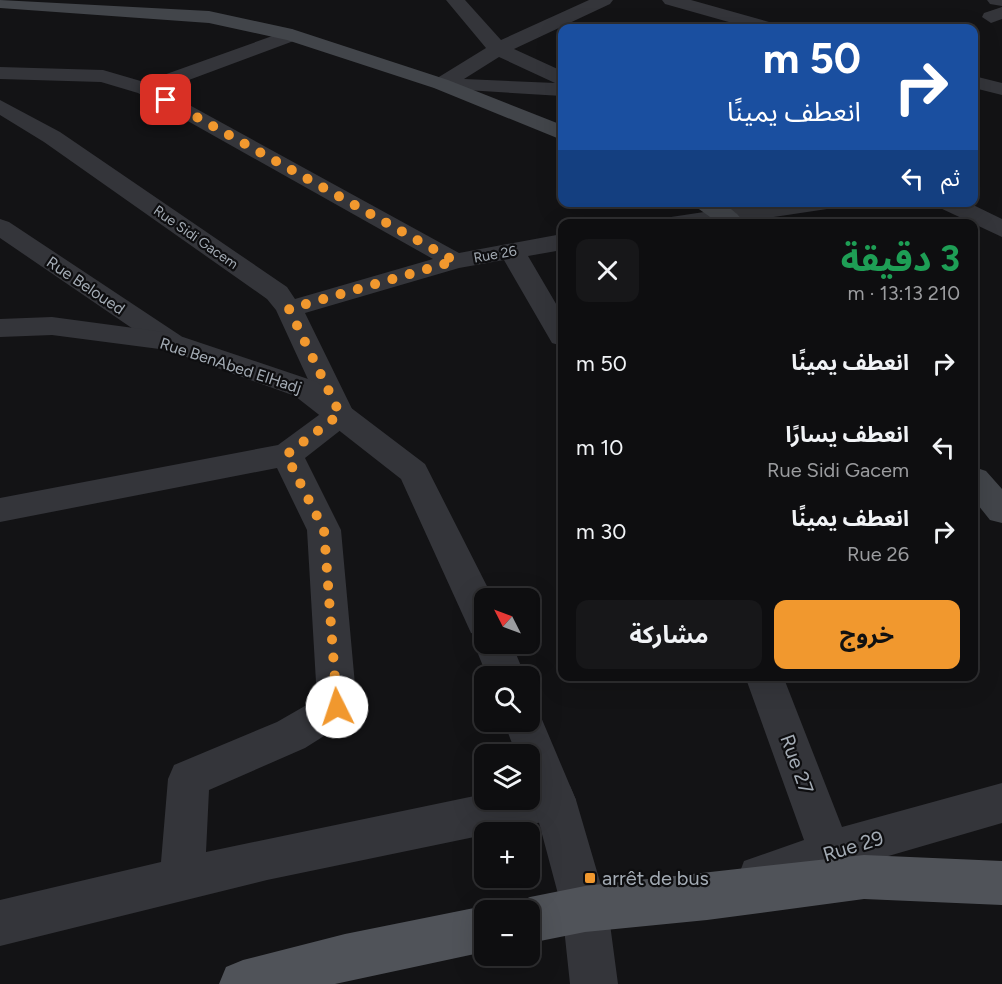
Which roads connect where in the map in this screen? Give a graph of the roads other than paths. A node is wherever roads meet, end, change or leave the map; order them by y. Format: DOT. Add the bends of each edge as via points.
graph roads {
  1 [pos="455,0"];
  2 [pos="604,0"];
  3 [pos="671,0"];
  4 [pos="1002,1"];
  5 [pos="0,3"];
  6 [pos="998,13"];
  7 [pos="756,24"];
  8 [pos="292,34"];
  9 [pos="498,49"];
  10 [pos="0,73"];
  11 [pos="558,77"];
  12 [pos="978,83"];
  13 [pos="441,84"];
  14 [pos="146,88"];
  15 [pos="1002,89"];
  16 [pos="558,90"];
  17 [pos="0,106"];
  18 [pos="558,131"];
  19 [pos="978,204"];
  20 [pos="780,207"];
  21 [pos="957,207"];
  22 [pos="1002,209"];
  23 [pos="724,213"];
  24 [pos="695,219"];
  25 [pos="0,227"];
  26 [pos="1002,229"];
  27 [pos="558,243"];
  28 [pos="513,250"];
  29 [pos="455,261"];
  30 [pos="289,309"];
  31 [pos="0,328"];
  32 [pos="558,330"];
  33 [pos="171,342"];
  34 [pos="340,414"];
  35 [pos="286,455"];
  36 [pos="978,484"];
  37 [pos="0,510"];
  38 [pos="1002,511"];
  39 [pos="474,601"];
  40 [pos="766,681"];
  41 [pos="528,732"];
  42 [pos="555,800"];
  43 [pos="1002,803"];
  44 [pos="830,852"];
  45 [pos="182,880"];
  46 [pos="1002,883"];
  47 [pos="707,897"];
  48 [pos="585,909"];
  49 [pos="540,918"];
  50 [pos="0,923"];
  51 [pos="474,931"];
  52 [pos="243,984"];
  53 [pos="594,984"];
  1 -- 9 [label="street"];
  2 -- 9 [label="street"];
  3 -- 7 [label="street"];
  4 -- 6 [label="street"];
  5 -- 8 [label="main road" via="209,17"];
  8 -- 13 [label="main road"];
  8 -- 14 [label="street"];
  9 -- 11 [label="street"];
  9 -- 13 [label="street"];
  10 -- 14 [label="street" via="103,76"];
  12 -- 15 [label="street"];
  13 -- 16 [label="street"];
  13 -- 18 [label="main road"];
  14 -- 29 [label="street"];
  17 -- 30 [label="street, Rue Sidi Gacem" via="52,137 277,293"];
  19 -- 22 [label="street"];
  20 -- 23 [label="street"];
  21 -- 26 [label="street"];
  23 -- 24 [label="street"];
  25 -- 33 [label="street, Rue Beloued"];
  27 -- 28 [label="street, Rue 26"];
  28 -- 29 [label="street, Rue 26"];
  28 -- 32 [label="street"];
  29 -- 30 [label="street, Rue 26"];
  30 -- 34 [label="street, Rue Sidi Gacem"];
  31 -- 33 [label="street, Rue BenAbed ElHadj" via="52,326"];
  33 -- 34 [label="street, Rue BenAbed ElHadj" via="306,389"];
  34 -- 35 [label="street"];
  34 -- 39 [label="street, Rue BenAbed ElHadj" via="414,472"];
  35 -- 37 [label="street"];
  35 -- 45 [label="street" via="324,530 337,707 291,735 189,779"];
  36 -- 38 [label="main road"];
  40 -- 44 [label="street, Rue 27"];
  41 -- 42 [label="street"];
  42 -- 45 [label="street"];
  42 -- 48 [label="street"];
  43 -- 44 [label="street, Rue 29"];
  44 -- 47 [label="street, Rue 29"];
  45 -- 50 [label="street"];
  46 -- 47 [label="main road" via="864,877"];
  47 -- 48 [label="main road"];
  48 -- 49 [label="main road"];
  48 -- 53 [label="street"];
  51 -- 52 [label="main road"];
}
